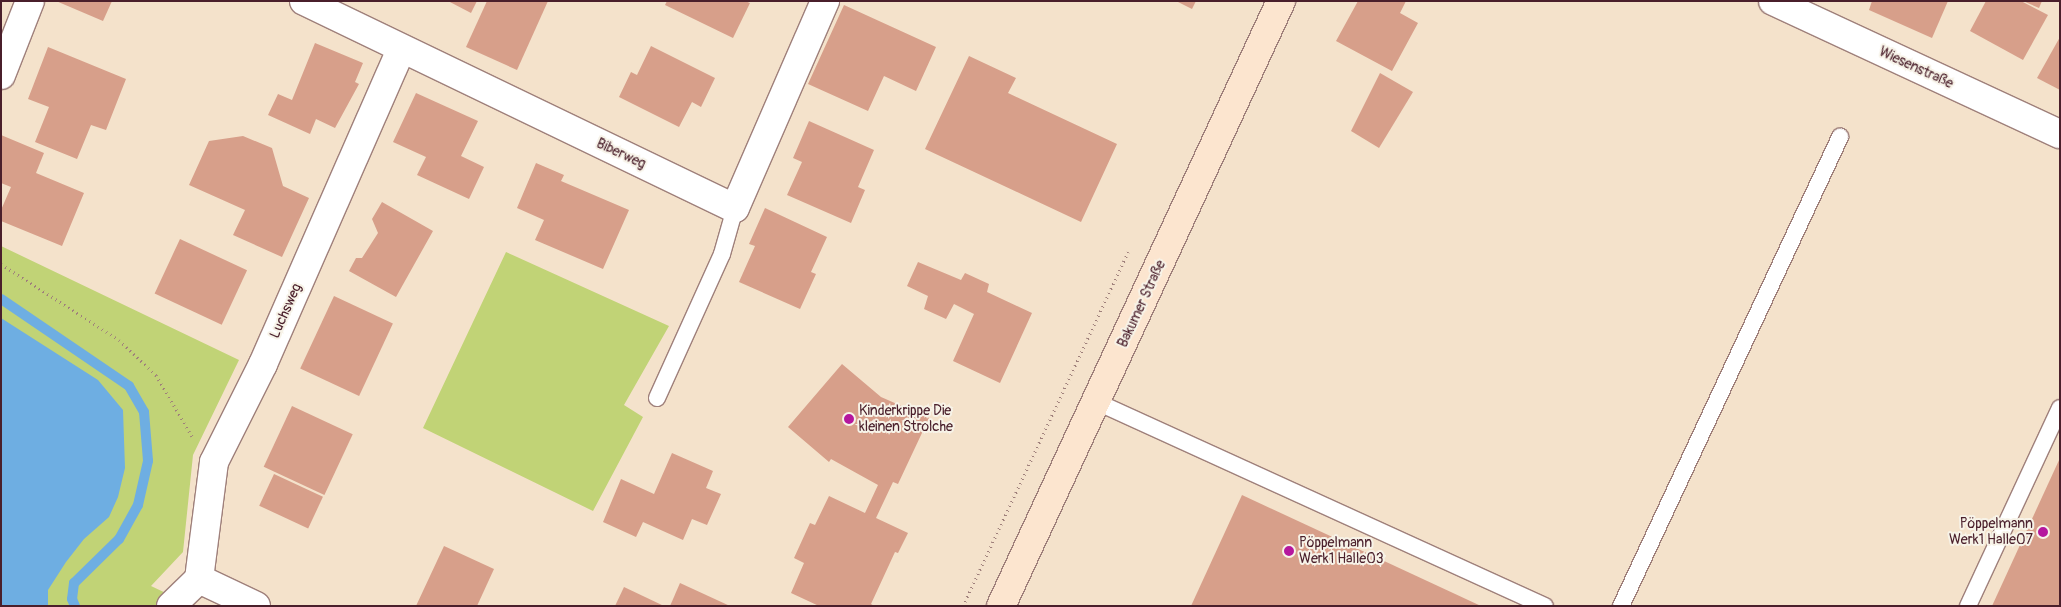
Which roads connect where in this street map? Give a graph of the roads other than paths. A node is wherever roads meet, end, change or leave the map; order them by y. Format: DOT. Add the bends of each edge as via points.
graph roads {
  1 [pos="30,1"];
  2 [pos="304,1"];
  3 [pos="824,1"];
  4 [pos="1281,1"];
  5 [pos="1773,1"];
  6 [pos="401,50"];
  7 [pos="1,75"];
  8 [pos="2060,134"];
  9 [pos="1840,137"];
  10 [pos="735,208"];
  11 [pos="657,398"];
  12 [pos="1096,402"];
  13 [pos="2060,408"];
  14 [pos="199,579"];
  15 [pos="171,606"];
  16 [pos="256,606"];
  17 [pos="1001,606"];
  18 [pos="1546,606"];
  19 [pos="1621,606"];
  20 [pos="1968,606"];
  1 -- 7 [label="street"];
  2 -- 6 [label="street, Biberweg"];
  3 -- 10 [label="street"];
  4 -- 12 [label="main road, Bakumer Straße"];
  5 -- 8 [label="street, Wiesenstraße"];
  6 -- 10 [label="street, Biberweg"];
  6 -- 14 [label="street, Luchsweg" via="263,364 214,462"];
  9 -- 19 [label="lane"];
  10 -- 11 [label="lane" via="722,254"];
  12 -- 17 [label="main road, Bakumer Straße"];
  12 -- 18 [label="lane"];
  13 -- 20 [label="lane"];
  14 -- 15 [label="street"];
  14 -- 16 [label="street"];
}
